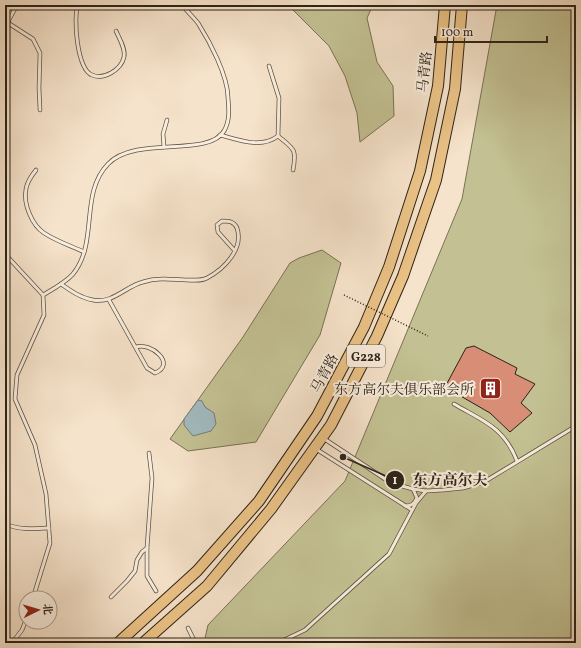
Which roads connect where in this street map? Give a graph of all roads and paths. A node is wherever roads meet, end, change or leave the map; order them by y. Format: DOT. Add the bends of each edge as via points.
graph roads {
  1 [pos="16,5"];
  2 [pos="78,5"];
  3 [pos="182,5"];
  4 [pos="445,5"];
  5 [pos="462,5"];
  6 [pos="6,21"];
  7 [pos="5,27"];
  8 [pos="116,31"];
  9 [pos="269,66"];
  10 [pos="40,110"];
  11 [pos="167,120"];
  12 [pos="220,135"];
  13 [pos="278,136"];
  14 [pos="164,147"];
  15 [pos="36,170"];
  16 [pos="293,170"];
  17 [pos="235,251"];
  18 [pos="84,252"];
  19 [pos="5,254"];
  20 [pos="61,284"];
  21 [pos="43,295"];
  22 [pos="344,295"];
  23 [pos="109,300"];
  24 [pos="428,336"];
  25 [pos="136,347"];
  26 [pos="454,404"];
  27 [pos="576,426"];
  28 [pos="322,438"];
  29 [pos="314,448"];
  30 [pos="149,453"];
  31 [pos="517,462"];
  32 [pos="413,489"];
  33 [pos="426,491"];
  34 [pos="405,506"];
  35 [pos="412,510"];
  36 [pos="5,524"];
  37 [pos="49,528"];
  38 [pos="147,548"];
  39 [pos="36,590"];
  40 [pos="156,591"];
  41 [pos="111,597"];
  42 [pos="188,628"];
  43 [pos="22,630"];
  44 [pos="12,643"];
  45 [pos="118,643"];
  46 [pos="144,643"];
  47 [pos="194,643"];
  48 [pos="278,643"];
  1 -- 6 [label="lane"];
  2 -- 8 [label="lane" via="75,11 78,43 82,60 92,75 110,74 119,67 124,57 122,43"];
  3 -- 12 [label="lane" via="197,22 212,47 228,93 229,117 224,132"];
  4 -- 45 [label="highway, 马青路 / G228" via="438,86 420,171 390,267 364,326 317,416 259,501 197,571"];
  5 -- 28 [label="highway, G228" via="455,89 436,180 400,283 376,336"];
  6 -- 7 [label="lane"];
  6 -- 10 [label="lane" via="33,39 40,53"];
  9 -- 13 [label="lane" via="279,98"];
  11 -- 14 [label="lane"];
  12 -- 13 [label="lane" via="253,143 271,141"];
  12 -- 14 [label="lane" via="197,145"];
  13 -- 16 [label="lane" via="293,148"];
  14 -- 18 [label="lane" via="145,148 122,154 108,163 94,188"];
  15 -- 18 [label="lane" via="26,189 26,202 35,226"];
  17 -- 17 [label="lane" via="218,232 217,225 222,221 229,221 236,226 239,236"];
  17 -- 23 [label="lane" via="230,260 205,280 162,279 142,282"];
  18 -- 20 [label="lane" via="72,274"];
  19 -- 21 [label="lane"];
  20 -- 21 [label="lane"];
  20 -- 23 [label="lane" via="77,295 94,301"];
  21 -- 37 [label="lane" via="44,315 17,375 15,399 36,446 46,494"];
  22 -- 24 [label="path, bridge"];
  23 -- 25 [label="lane"];
  25 -- 25 [label="lane" via="147,368 155,373 163,367 163,361 157,352 144,346"];
  26 -- 31 [label="lane" via="494,426 508,440"];
  27 -- 31 [label="lane"];
  28 -- 29 [label="highway, G228"];
  28 -- 32 [label="lane" via="391,483"];
  29 -- 34 [label="lane"];
  29 -- 46 [label="highway, G228" via="271,509 207,586"];
  30 -- 38 [label="lane" via="152,478"];
  31 -- 33 [label="lane" via="484,482 463,488"];
  32 -- 33 [label="lane"];
  32 -- 34 [label="lane" via="417,498 414,504"];
  33 -- 35 [label="lane"];
  34 -- 35 [label="lane"];
  35 -- 48 [label="lane" via="389,554 305,630"];
  36 -- 37 [label="lane" via="29,530"];
  37 -- 39 [label="lane" via="50,543"];
  38 -- 40 [label="lane" via="148,576"];
  38 -- 41 [label="lane" via="137,560 135,571"];
  42 -- 47 [label="lane"];
  43 -- 44 [label="lane"];
}
